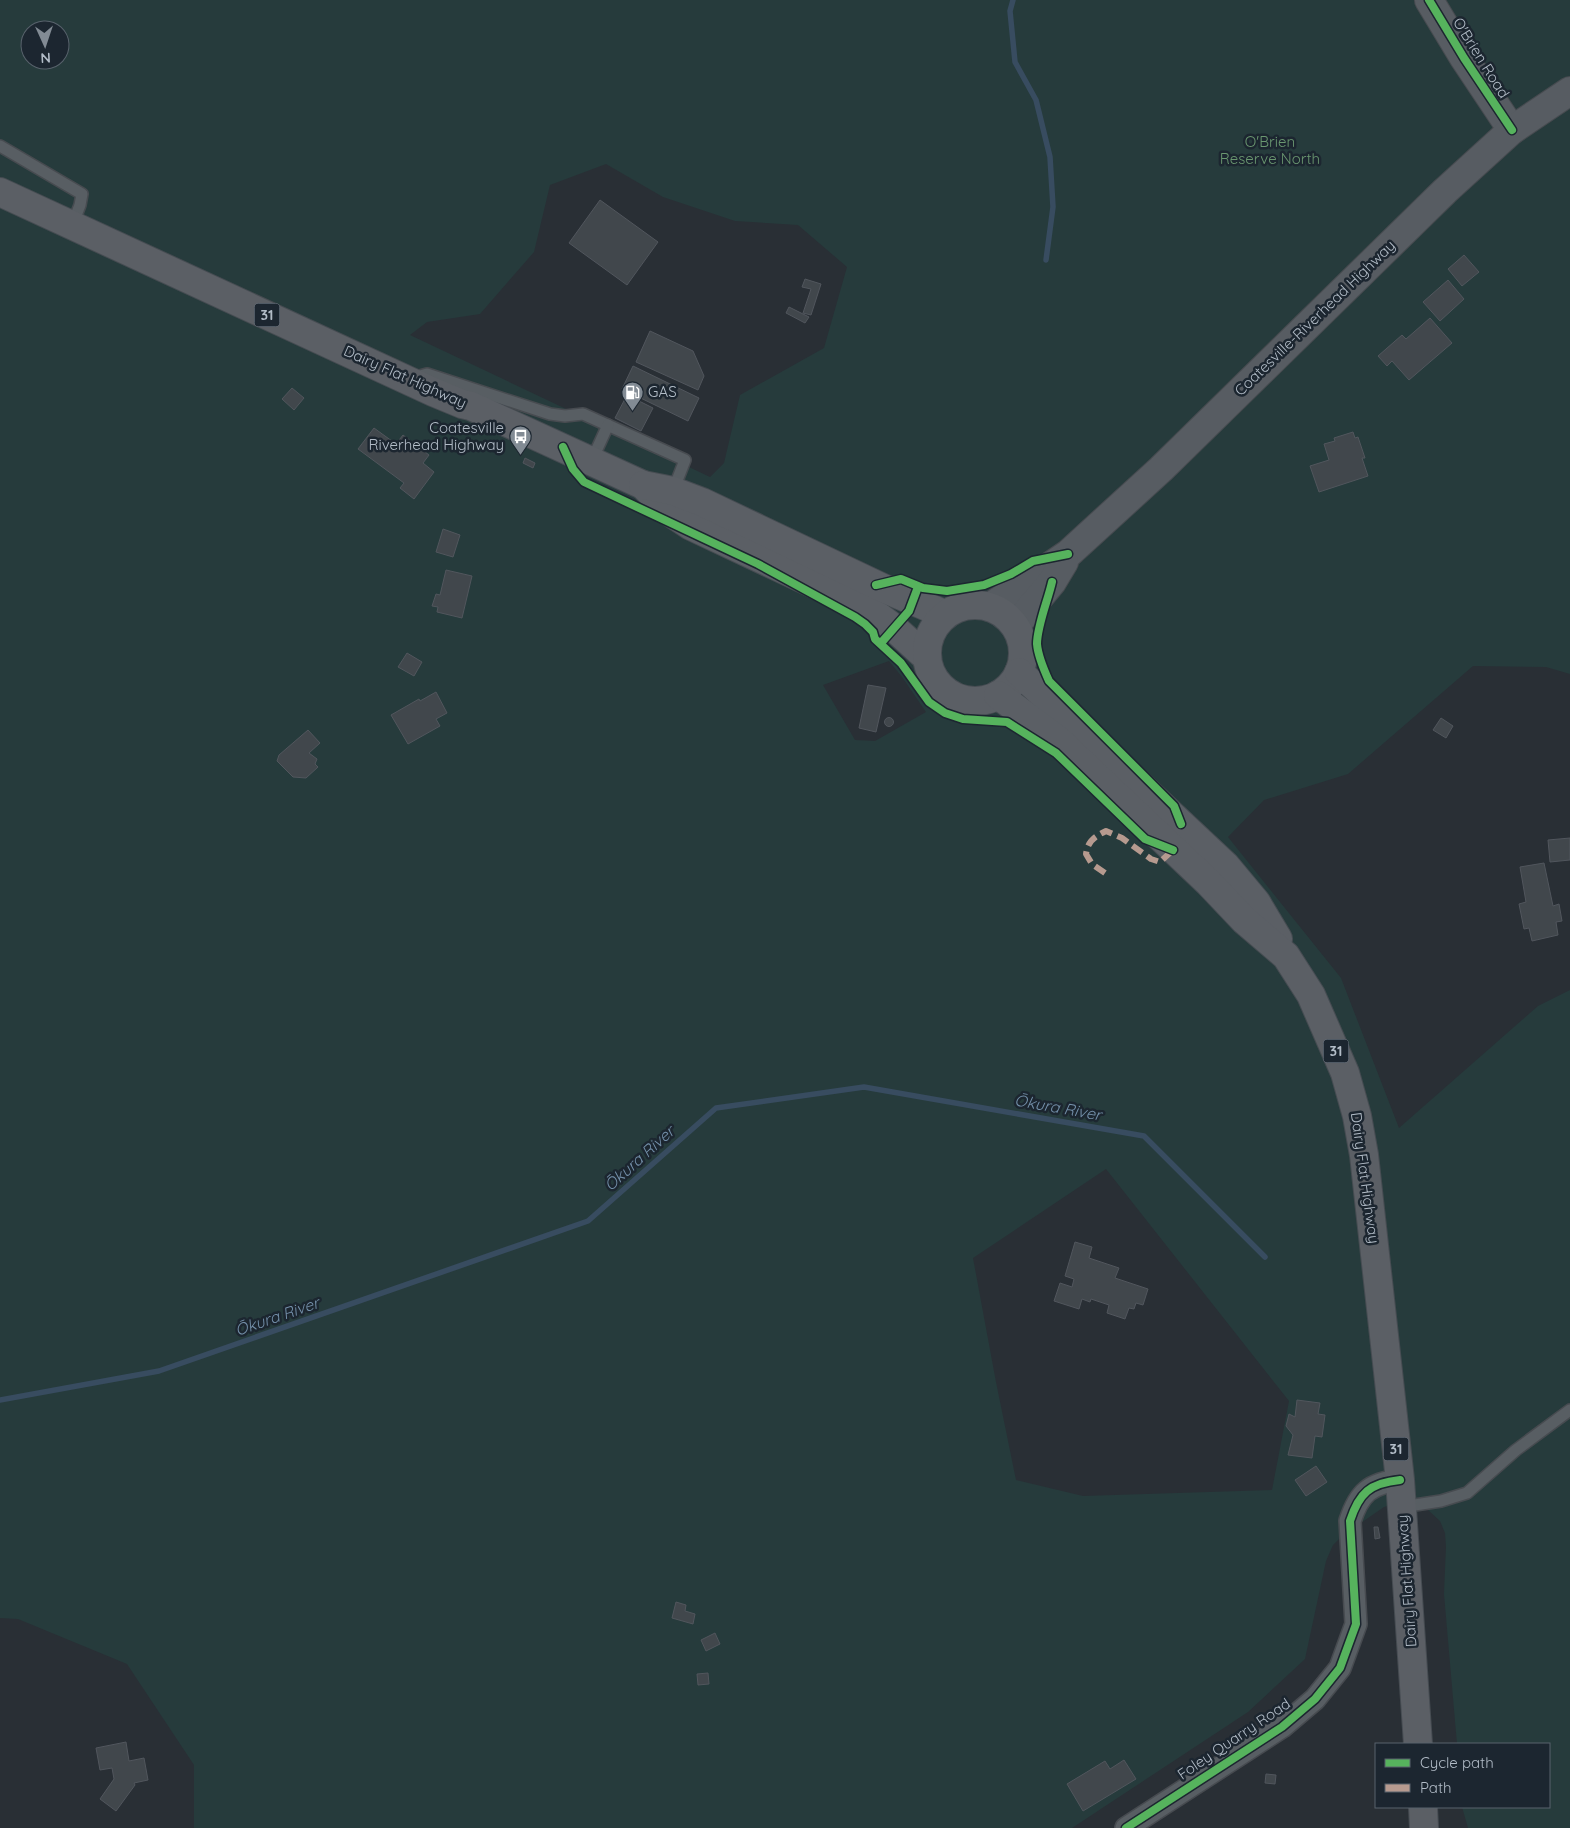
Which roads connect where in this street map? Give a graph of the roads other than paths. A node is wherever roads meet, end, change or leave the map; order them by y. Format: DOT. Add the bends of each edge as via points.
graph roads {
  1 [pos="1429,0"];
  2 [pos="1570,91"];
  3 [pos="1512,130"];
  4 [pos="0,146"];
  5 [pos="0,192"];
  6 [pos="72,226"];
  7 [pos="406,379"];
  8 [pos="608,425"];
  9 [pos="592,460"];
  10 [pos="643,485"];
  11 [pos="673,491"];
  12 [pos="1068,554"];
  13 [pos="990,607"];
  14 [pos="944,614"];
  15 [pos="1015,626"];
  16 [pos="926,657"];
  17 [pos="1019,672"];
  18 [pos="998,695"];
  19 [pos="1286,956"];
  20 [pos="1570,1410"];
  21 [pos="1400,1480"];
  22 [pos="1402,1507"];
  23 [pos="1418,1743"];
  24 [pos="1423,1808"];
  25 [pos="1126,1828"];
  26 [pos="1424,1828"];
  1 -- 3 [label="main road, O'Brien Road"];
  2 -- 3 [label="main road, Coatesville-Riverhead Highway"];
  3 -- 12 [label="main road, Coatesville-Riverhead Highway" via="1445,191 1161,469"];
  4 -- 6 [label="lane" via="82,194"];
  5 -- 6 [label="main road, Dairy Flat Highway / 31"];
  6 -- 7 [label="main road, Dairy Flat Highway / 31"];
  7 -- 8 [label="lane" via="427,374 550,414 583,414"];
  7 -- 9 [label="main road, Dairy Flat Highway / 31"];
  8 -- 9 [label="lane"];
  8 -- 11 [label="lane" via="684,460"];
  9 -- 10 [label="main road, Dairy Flat Highway / 31"];
  10 -- 11 [label="main road"];
  10 -- 16 [label="main road, Dairy Flat Highway / 31" via="670,512 691,526 878,616"];
  11 -- 14 [label="main road"];
  12 -- 13 [label="main road, Coatesville-Riverhead Highway"];
  12 -- 15 [label="main road, Coatesville-Riverhead Highway" via="1052,582"];
  13 -- 14 [label="main road" via="974,604"];
  13 -- 15 [label="main road" via="1004,614"];
  14 -- 16 [label="main road" via="927,641"];
  15 -- 17 [label="main road" via="1022,640"];
  16 -- 18 [label="main road" via="939,686 951,695 966,700 982,700"];
  17 -- 18 [label="main road" via="1010,686"];
  17 -- 19 [label="main road" via="1226,866 1256,902"];
  18 -- 19 [label="main road, Dairy Flat Highway / 31" via="1058,740 1244,920"];
  19 -- 21 [label="main road, Dairy Flat Highway / 31" via="1311,995 1345,1073 1357,1116"];
  20 -- 22 [label="lane" via="1516,1450 1467,1493"];
  21 -- 22 [label="main road, Dairy Flat Highway / 31"];
  21 -- 25 [label="street, Foley Quarry Road" via="1368,1489 1350,1521 1356,1624 1340,1668 1315,1699 1282,1727"];
  22 -- 23 [label="main road, Dairy Flat Highway / 31"];
  24 -- 26 [label="main road"];
}
